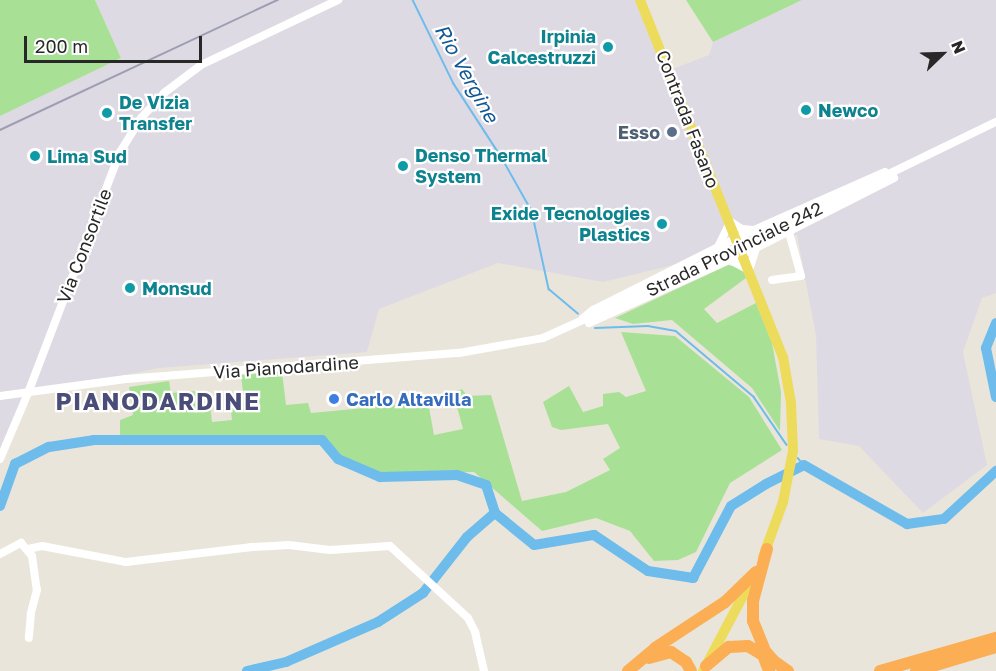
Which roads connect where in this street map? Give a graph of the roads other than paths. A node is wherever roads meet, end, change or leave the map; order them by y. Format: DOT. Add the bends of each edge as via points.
graph roads {
  1 [pos="338,0"];
  2 [pos="640,0"];
  3 [pos="996,122"];
  4 [pos="913,163"];
  5 [pos="728,221"];
  6 [pos="754,230"];
  7 [pos="789,232"];
  8 [pos="736,238"];
  9 [pos="756,248"];
  10 [pos="716,250"];
  11 [pos="743,254"];
  12 [pos="730,260"];
  13 [pos="749,270"];
  14 [pos="772,280"];
  15 [pos="570,328"];
  16 [pos="28,393"];
  17 [pos="0,396"];
  18 [pos="0,459"];
  19 [pos="769,544"];
  20 [pos="28,549"];
  21 [pos="0,554"];
  22 [pos="756,572"];
  23 [pos="29,638"];
  24 [pos="996,638"];
  25 [pos="996,647"];
  26 [pos="704,668"];
  27 [pos="931,669"];
  28 [pos="881,670"];
  29 [pos="484,671"];
  30 [pos="628,671"];
  31 [pos="634,671"];
  32 [pos="691,671"];
  33 [pos="769,671"];
  34 [pos="788,671"];
  35 [pos="915,671"];
  1 -- 16 [label="street, Via Consortile" via="201,65 164,93 141,118 120,152"];
  2 -- 5 [label="main road, Contrada Fasano"];
  3 -- 4 [label="street"];
  4 -- 6 [label="street" via="888,170"];
  4 -- 7 [label="street" via="897,177"];
  4 -- 15 [label="street, Strada Provinciale 242"];
  5 -- 6 [label="street"];
  5 -- 8 [label="main road, Contrada Fasano"];
  5 -- 10 [label="street" via="724,240"];
  6 -- 8 [label="street"];
  7 -- 9 [label="street"];
  7 -- 14 [label="street" via="801,276"];
  8 -- 10 [label="street"];
  8 -- 11 [label="main road, Contrada Fasano"];
  9 -- 11 [label="street"];
  9 -- 13 [label="street"];
  10 -- 15 [label="street" via="593,310"];
  11 -- 12 [label="street"];
  11 -- 13 [label="main road, Contrada Fasano"];
  12 -- 13 [label="street"];
  12 -- 15 [label="street" via="606,318"];
  13 -- 19 [label="main road, Contrada Fasano" via="783,357 793,451 783,502"];
  15 -- 16 [label="street, Via Pianodardine" via="543,338 459,353 126,379"];
  16 -- 17 [label="street, Via Pianodardine"];
  16 -- 18 [label="street, Via Consortile"];
  19 -- 22 [label="main road, Contrada Fasano"];
  19 -- 34 [label="highway" via="753,601 753,621 765,651"];
  20 -- 21 [label="street" via="21,543"];
  20 -- 23 [label="street" via="37,590"];
  20 -- 29 [label="street" via="42,546 126,562 252,547 289,545 330,550 385,545 395,549 473,626"];
  22 -- 26 [label="main road, Contrada Fasano"];
  22 -- 30 [label="highway" via="725,602 655,648"];
  24 -- 28 [label="highway"];
  25 -- 27 [label="highway"];
  26 -- 33 [label="highway" via="729,647 748,646 764,655"];
  27 -- 35 [label="highway"];
  31 -- 32 [label="highway" via="654,655 671,652 686,662"];
}
